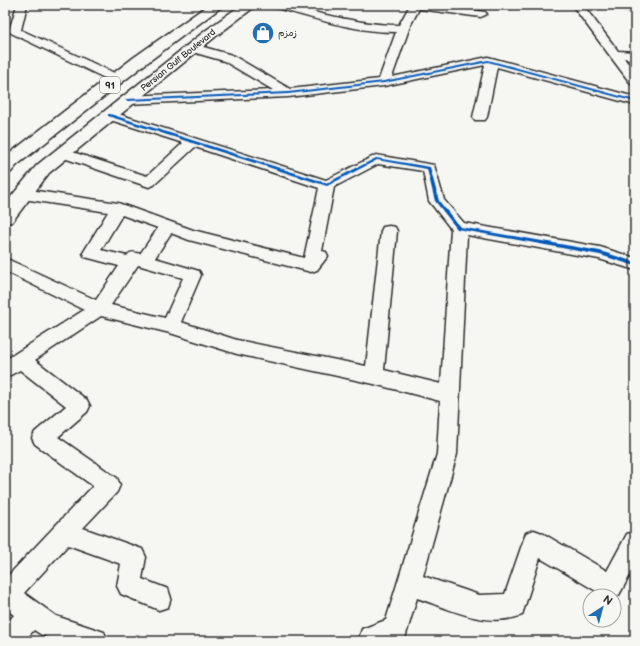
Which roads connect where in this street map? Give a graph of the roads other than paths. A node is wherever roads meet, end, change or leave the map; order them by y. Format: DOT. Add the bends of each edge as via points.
graph roads {
  1 [pos="22,5"];
  2 [pos="218,5"];
  3 [pos="250,5"];
  4 [pos="277,5"];
  5 [pos="415,5"];
  6 [pos="577,5"];
  7 [pos="610,5"];
  8 [pos="635,8"];
  9 [pos="481,14"];
  10 [pos="203,15"];
  11 [pos="225,23"];
  12 [pos="403,28"];
  13 [pos="193,48"];
  14 [pos="615,54"];
  15 [pos="635,56"];
  16 [pos="492,62"];
  17 [pos="117,79"];
  18 [pos="635,81"];
  19 [pos="384,82"];
  20 [pos="288,93"];
  21 [pos="127,100"];
  22 [pos="635,101"];
  23 [pos="109,115"];
  24 [pos="480,117"];
  25 [pos="192,142"];
  26 [pos="63,153"];
  27 [pos="5,168"];
  28 [pos="327,185"];
  29 [pos="23,194"];
  30 [pos="118,208"];
  31 [pos="5,217"];
  32 [pos="168,226"];
  33 [pos="459,228"];
  34 [pos="389,231"];
  35 [pos="137,262"];
  36 [pos="5,264"];
  37 [pos="635,264"];
  38 [pos="99,309"];
  39 [pos="170,326"];
  40 [pos="13,365"];
  41 [pos="374,376"];
  42 [pos="451,395"];
  43 [pos="64,533"];
  44 [pos="635,542"];
  45 [pos="409,583"];
  46 [pos="6,594"];
  47 [pos="160,598"];
  48 [pos="32,613"];
  49 [pos="8,641"];
  50 [pos="95,641"];
  51 [pos="370,641"];
  1 -- 17 [label="street" via="15,31"];
  2 -- 10 [label="highway, Persian Gulf Boulevard / 91"];
  3 -- 11 [label="highway, Persian Gulf Boulevard / 91"];
  4 -- 12 [label="street" via="350,23"];
  5 -- 9 [label="street"];
  5 -- 12 [label="street"];
  6 -- 14 [label="street"];
  7 -- 8 [label="street"];
  10 -- 11 [label="highway"];
  10 -- 17 [label="highway, Persian Gulf Boulevard / 91"];
  11 -- 13 [label="highway, Persian Gulf Boulevard / 91"];
  12 -- 19 [label="street"];
  13 -- 20 [label="street" via="228,58"];
  13 -- 21 [label="highway, Persian Gulf Boulevard / 91"];
  14 -- 15 [label="street"];
  14 -- 18 [label="street"];
  16 -- 19 [label="street"];
  16 -- 22 [label="street"];
  16 -- 24 [label="street"];
  17 -- 27 [label="highway, Persian Gulf Boulevard / 91"];
  19 -- 20 [label="street"];
  20 -- 21 [label="street"];
  21 -- 23 [label="highway, Persian Gulf Boulevard / 91"];
  23 -- 25 [label="street"];
  23 -- 26 [label="highway, Persian Gulf Boulevard / 91"];
  25 -- 26 [label="street" via="148,182"];
  25 -- 28 [label="street"];
  26 -- 29 [label="highway, Persian Gulf Boulevard / 91" via="43,169"];
  28 -- 32 [label="street" via="316,261 189,234"];
  28 -- 33 [label="street" via="376,159 429,168 437,201"];
  29 -- 30 [label="street"];
  29 -- 31 [label="highway, Persian Gulf Boulevard / 91"];
  30 -- 32 [label="street"];
  30 -- 35 [label="street" via="91,253"];
  32 -- 35 [label="street"];
  33 -- 37 [label="street" via="600,253"];
  33 -- 42 [label="street"];
  34 -- 41 [label="street"];
  35 -- 38 [label="street"];
  35 -- 39 [label="street" via="193,275"];
  36 -- 38 [label="street"];
  38 -- 39 [label="street"];
  38 -- 40 [label="street"];
  39 -- 41 [label="street" via="237,347"];
  40 -- 43 [label="street" via="80,406 42,438 109,485"];
  41 -- 42 [label="street"];
  42 -- 45 [label="street" via="447,454"];
  43 -- 46 [label="street"];
  43 -- 47 [label="street" via="134,557 129,586"];
  44 -- 45 [label="street" via="611,587 534,541 513,606 479,607"];
  45 -- 51 [label="street" via="396,629 371,638"];
  46 -- 48 [label="street"];
  48 -- 49 [label="street"];
  48 -- 50 [label="street" via="49,626"];
}
